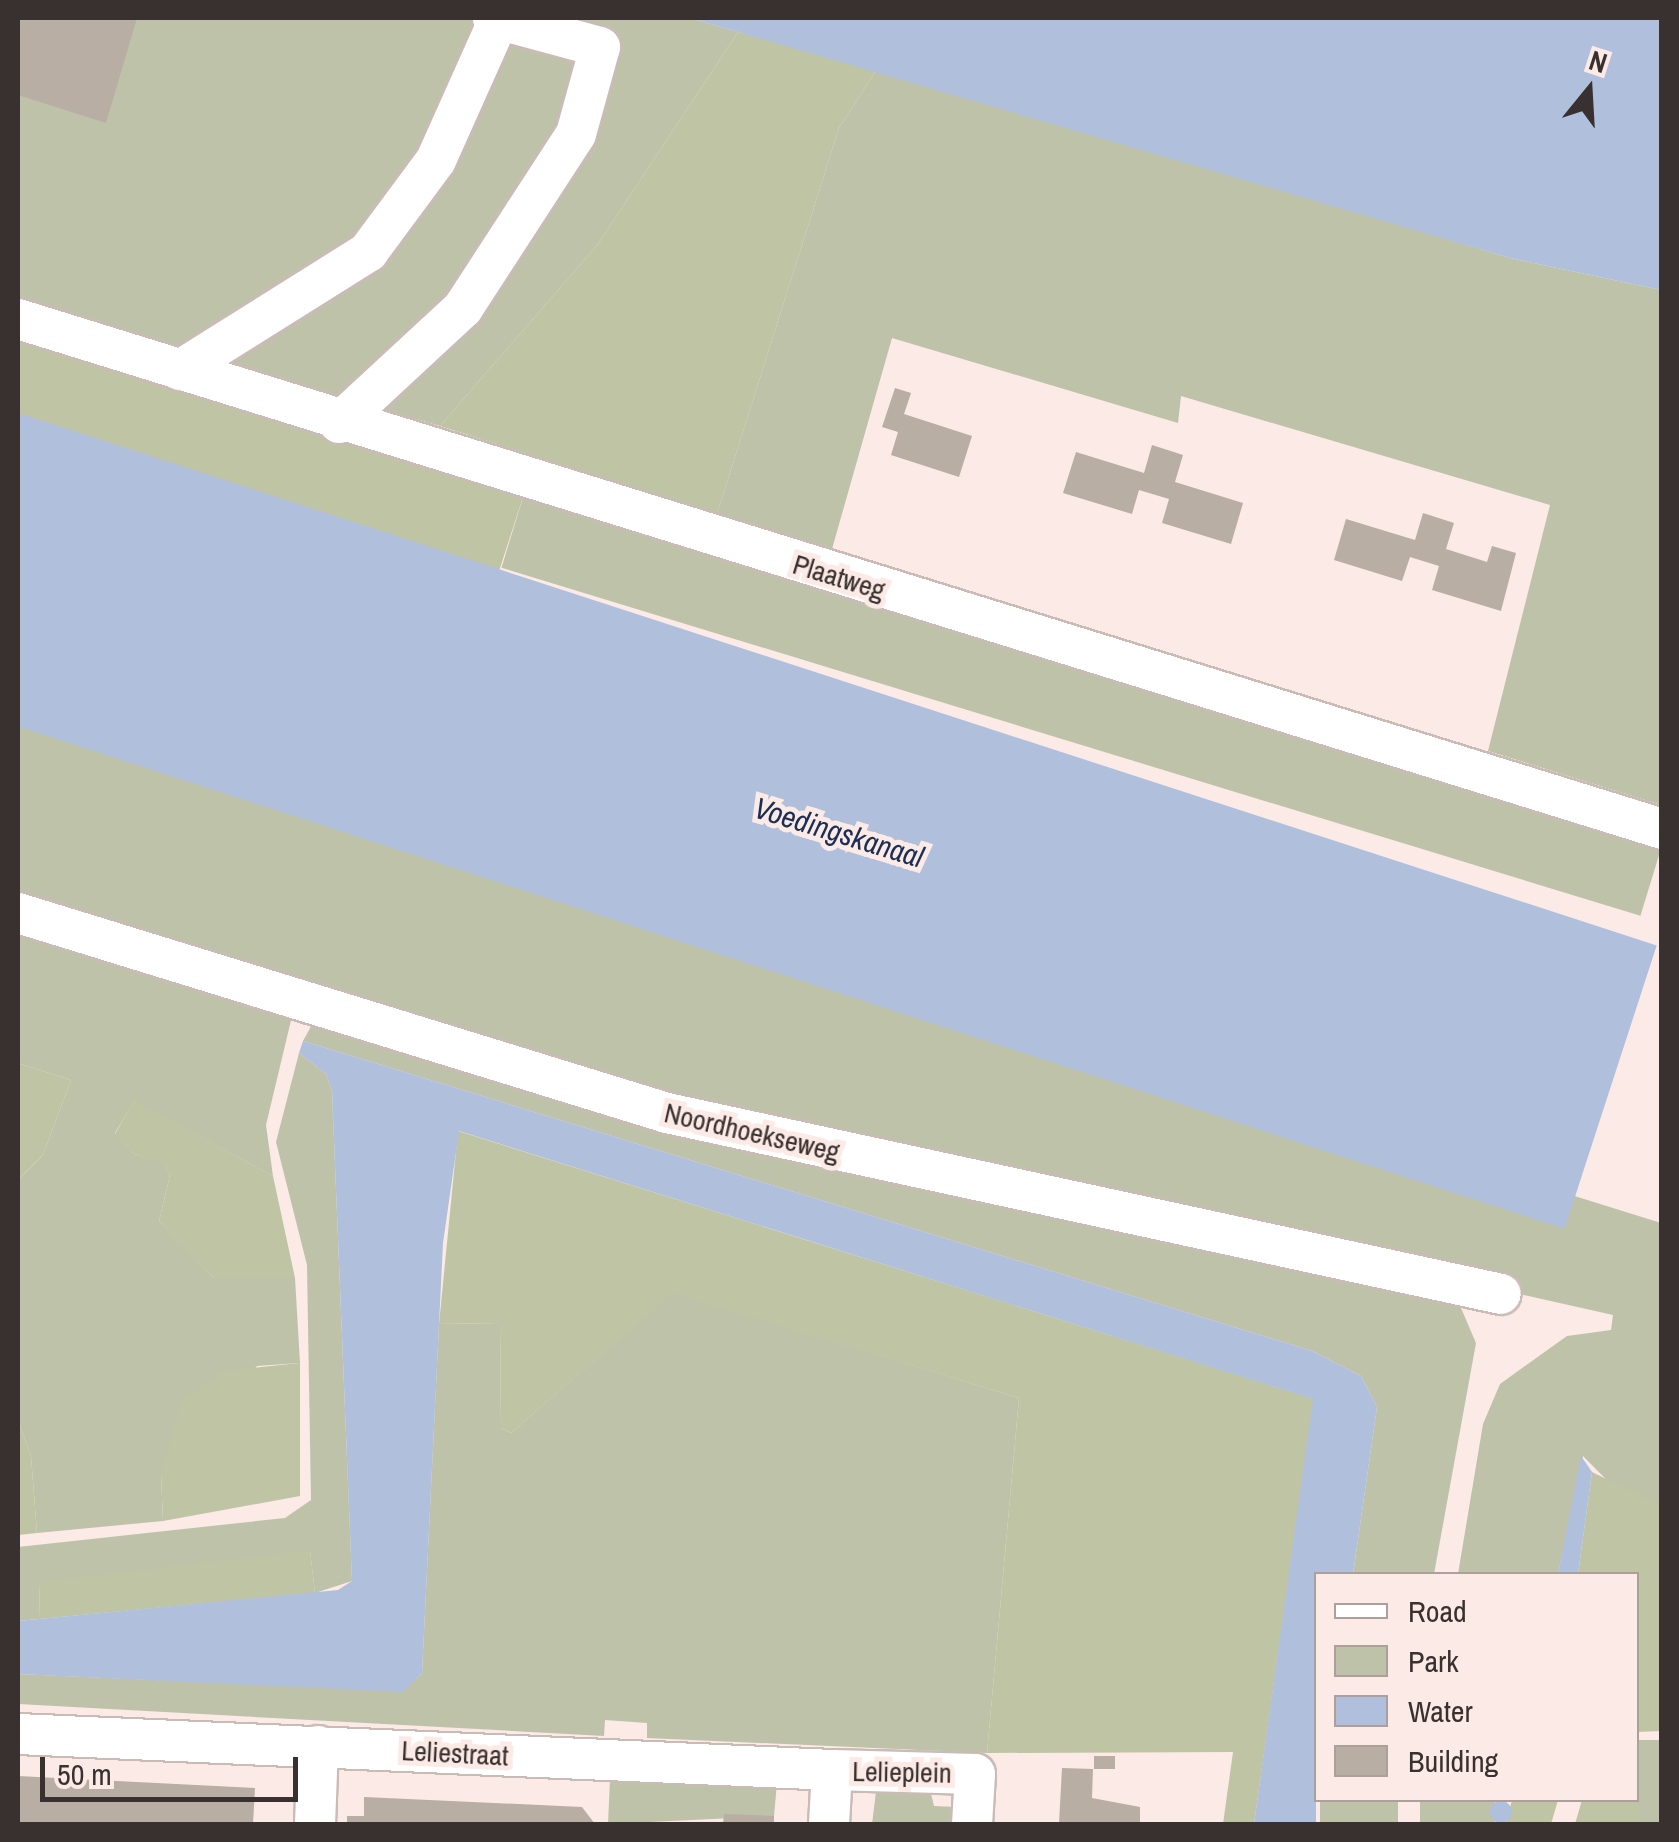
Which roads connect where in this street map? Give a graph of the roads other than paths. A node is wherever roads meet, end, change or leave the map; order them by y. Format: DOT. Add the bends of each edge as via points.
graph roads {
  1 [pos="496,18"];
  2 [pos="18,319"];
  3 [pos="180,370"];
  4 [pos="339,423"];
  5 [pos="1662,829"];
  6 [pos="18,913"];
  7 [pos="1501,1294"];
  8 [pos="18,1734"];
  9 [pos="318,1746"];
  10 [pos="832,1770"];
  11 [pos="315,1824"];
  12 [pos="829,1824"];
  13 [pos="972,1824"];
  1 -- 3 [label="street" via="436,160 368,252"];
  1 -- 4 [label="street" via="600,47 576,134 463,308"];
  2 -- 3 [label="street, Plaatweg"];
  3 -- 4 [label="street, Plaatweg"];
  4 -- 5 [label="street, Plaatweg"];
  6 -- 7 [label="street, Noordhoekseweg" via="667,1113"];
  8 -- 9 [label="street, Leliestraat"];
  9 -- 10 [label="street, Leliestraat"];
  9 -- 11 [label="street"];
  10 -- 12 [label="street, Lelieplein"];
  10 -- 13 [label="street, Lelieplein" via="975,1774"];
}
